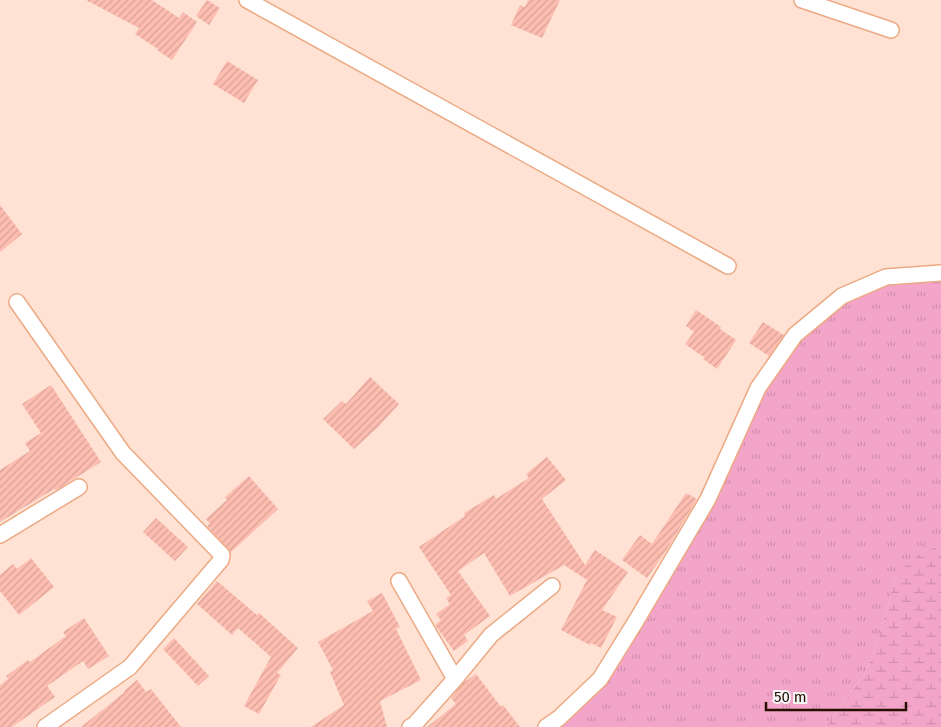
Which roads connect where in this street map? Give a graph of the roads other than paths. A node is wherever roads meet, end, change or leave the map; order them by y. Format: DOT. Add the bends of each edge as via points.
graph roads {
  1 [pos="247,0"];
  2 [pos="802,0"];
  3 [pos="891,30"];
  4 [pos="728,266"];
  5 [pos="941,273"];
  6 [pos="17,302"];
  7 [pos="79,487"];
  8 [pos="0,535"];
  9 [pos="399,581"];
  10 [pos="552,586"];
  11 [pos="455,679"];
  12 [pos="45,727"];
  13 [pos="410,727"];
  14 [pos="546,727"];
  1 -- 4 [label="street"];
  2 -- 3 [label="street"];
  5 -- 14 [label="street" via="886,277 842,296 795,335 758,388 708,499 600,679"];
  6 -- 12 [label="street" via="123,453 222,555 130,667"];
  7 -- 8 [label="street"];
  9 -- 11 [label="street"];
  10 -- 11 [label="street" via="491,635"];
  11 -- 13 [label="street"];
}
